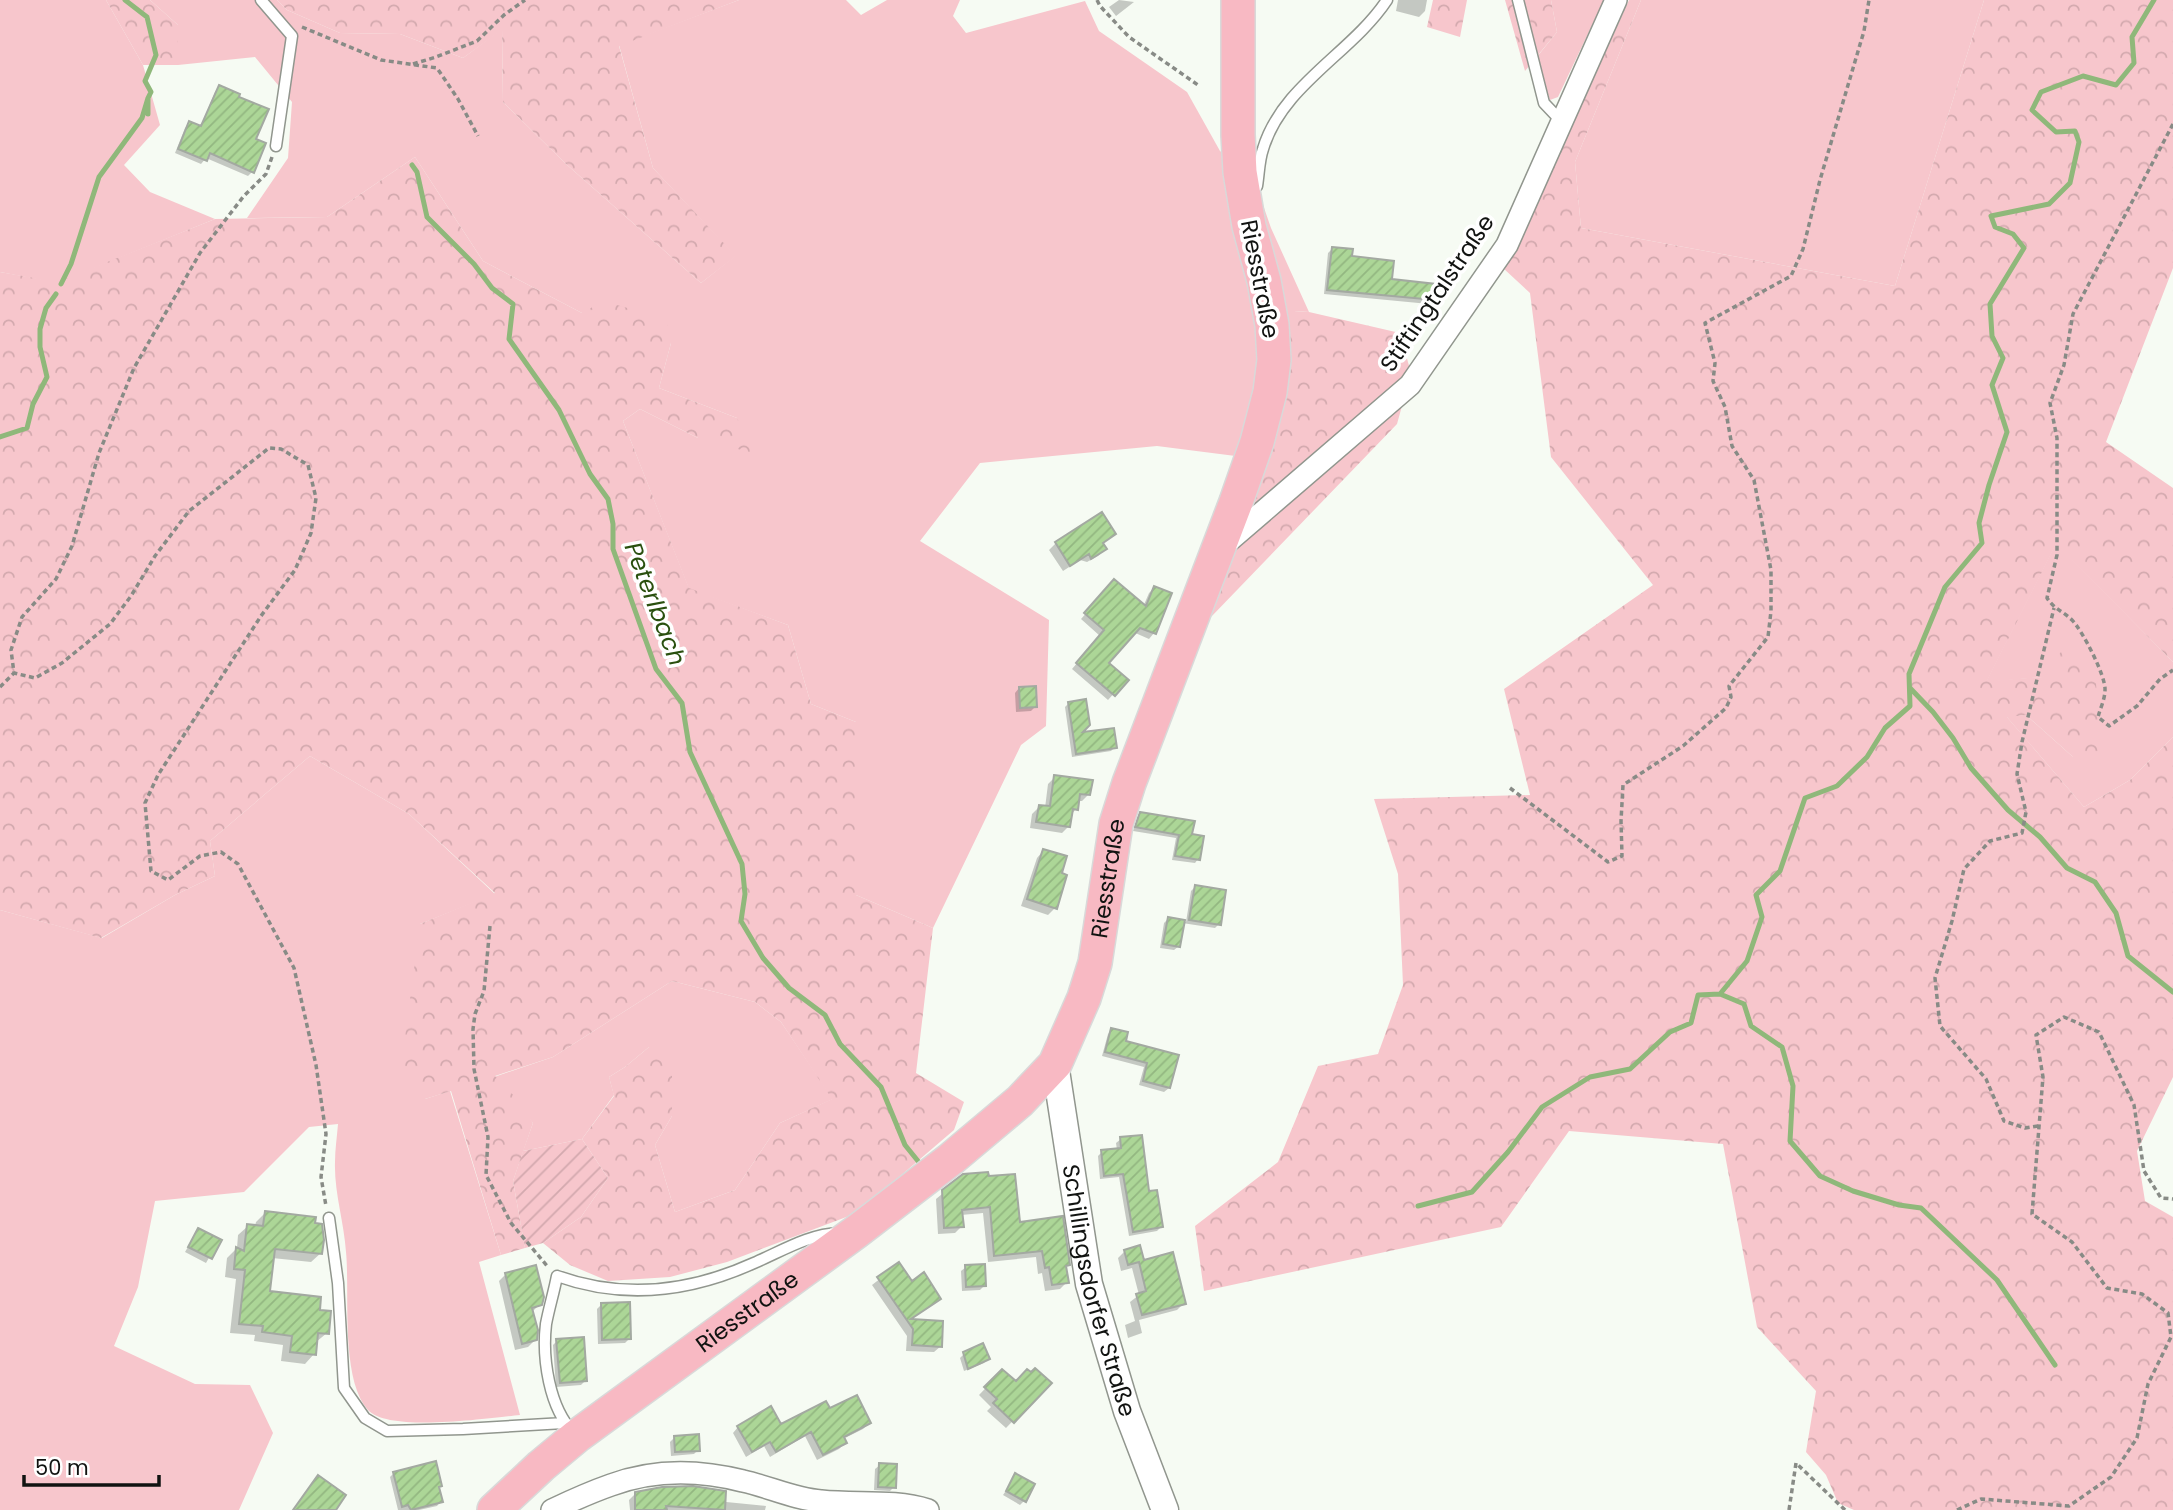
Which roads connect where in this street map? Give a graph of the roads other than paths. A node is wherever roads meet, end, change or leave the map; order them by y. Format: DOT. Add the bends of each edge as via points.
graph roads {
  1 [pos="261,0"];
  2 [pos="1238,0"];
  3 [pos="1387,0"];
  4 [pos="1518,0"];
  5 [pos="1616,0"];
  6 [pos="1562,122"];
  7 [pos="276,146"];
  8 [pos="1243,189"];
  9 [pos="1216,552"];
  10 [pos="1055,1064"];
  11 [pos="329,1218"];
  12 [pos="856,1232"];
  13 [pos="571,1429"];
  14 [pos="494,1510"];
  15 [pos="552,1510"];
  16 [pos="928,1510"];
  17 [pos="1165,1510"];
  1 -- 7 [label="lane" via="292,36"];
  2 -- 8 [label="main road, Riesstraße" via="1238,135"];
  3 -- 8 [label="lane" via="1376,18 1297,92 1270,130 1257,186"];
  4 -- 6 [label="lane" via="1545,103"];
  5 -- 6 [label="street, Stiftingtalstraße"];
  6 -- 9 [label="street, Stiftingtalstraße" via="1507,245 1410,385"];
  8 -- 9 [label="main road, Riesstraße" via="1272,325 1274,360 1257,442"];
  9 -- 10 [label="main road, Riesstraße" via="1116,824 1095,963"];
  10 -- 12 [label="main road, Riesstraße" via="1020,1101"];
  10 -- 17 [label="street, Schillingsdorfer Straße" via="1089,1284 1127,1411"];
  11 -- 13 [label="lane" via="344,1388 365,1418 387,1431"];
  12 -- 13 [label="main road, Riesstraße"];
  12 -- 13 [label="lane" via="822,1234 730,1274 673,1288 618,1291 557,1276 546,1326 548,1383"];
  13 -- 14 [label="main road, Riesstraße" via="541,1466"];
  15 -- 16 [label="street" via="613,1484 661,1473 707,1473 821,1502 887,1503"];
}
